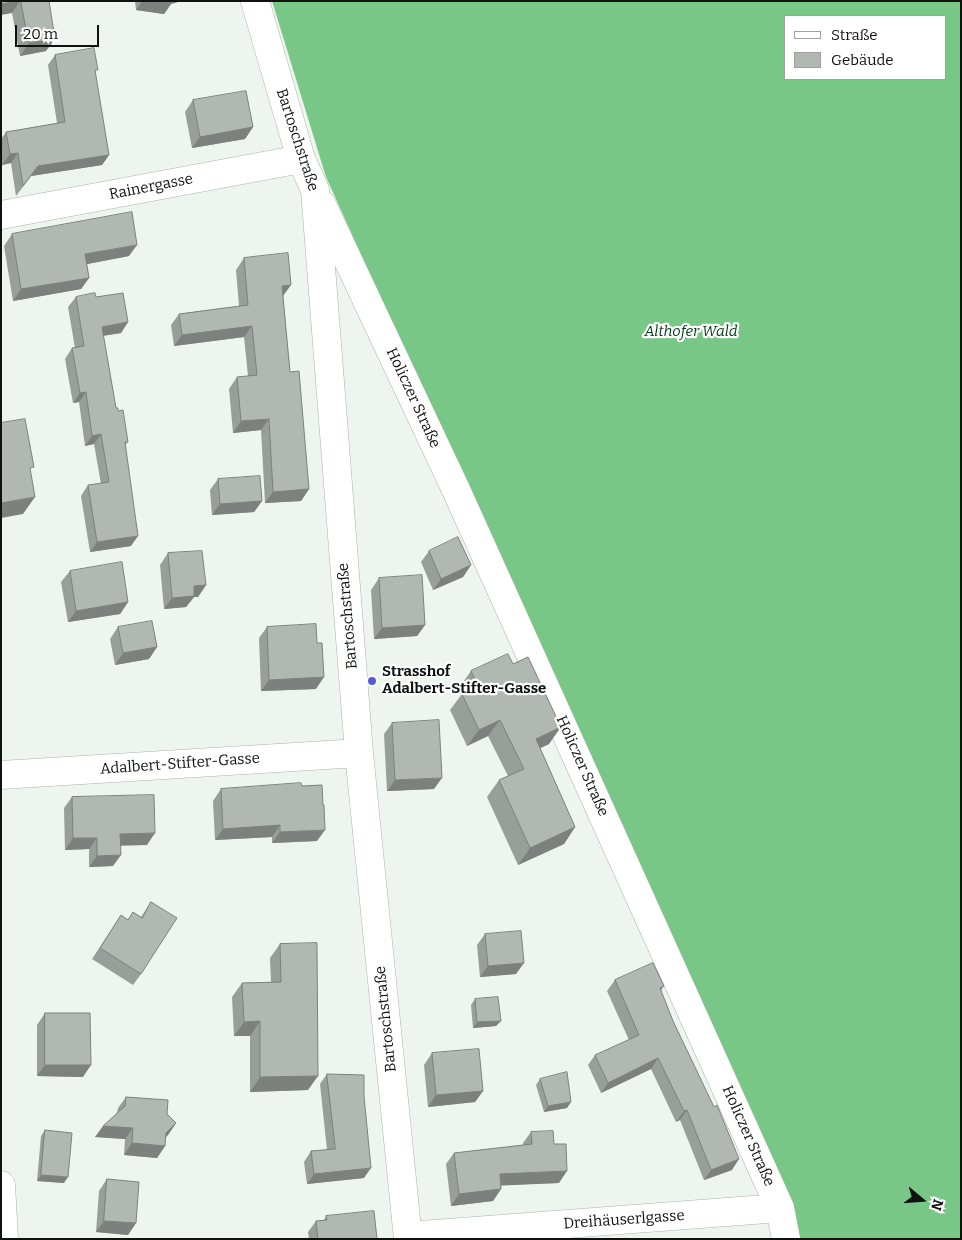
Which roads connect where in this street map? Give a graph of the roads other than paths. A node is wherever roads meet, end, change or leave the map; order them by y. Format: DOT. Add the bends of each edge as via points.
graph roads {
  1 [pos="255,1"];
  2 [pos="301,159"];
  3 [pos="315,190"];
  4 [pos="1,215"];
  5 [pos="359,753"];
  6 [pos="1,775"];
  7 [pos="1,1184"];
  8 [pos="780,1208"];
  9 [pos="408,1238"];
  10 [pos="4,1239"];
  11 [pos="786,1239"];
  1 -- 2 [label="street, Bartoschstraße"];
  2 -- 3 [label="street, Bartoschstraße"];
  2 -- 4 [label="street, Rainergasse"];
  3 -- 5 [label="street, Bartoschstraße"];
  3 -- 8 [label="street, Holiczer Straße" via="457,492"];
  5 -- 6 [label="street, Adalbert-Stifter-Gasse"];
  5 -- 9 [label="street, Bartoschstraße"];
  7 -- 10 [label="street"];
  8 -- 9 [label="street, Dreihäuserlgasse"];
  8 -- 11 [label="street, Holiczer Straße"];
}
